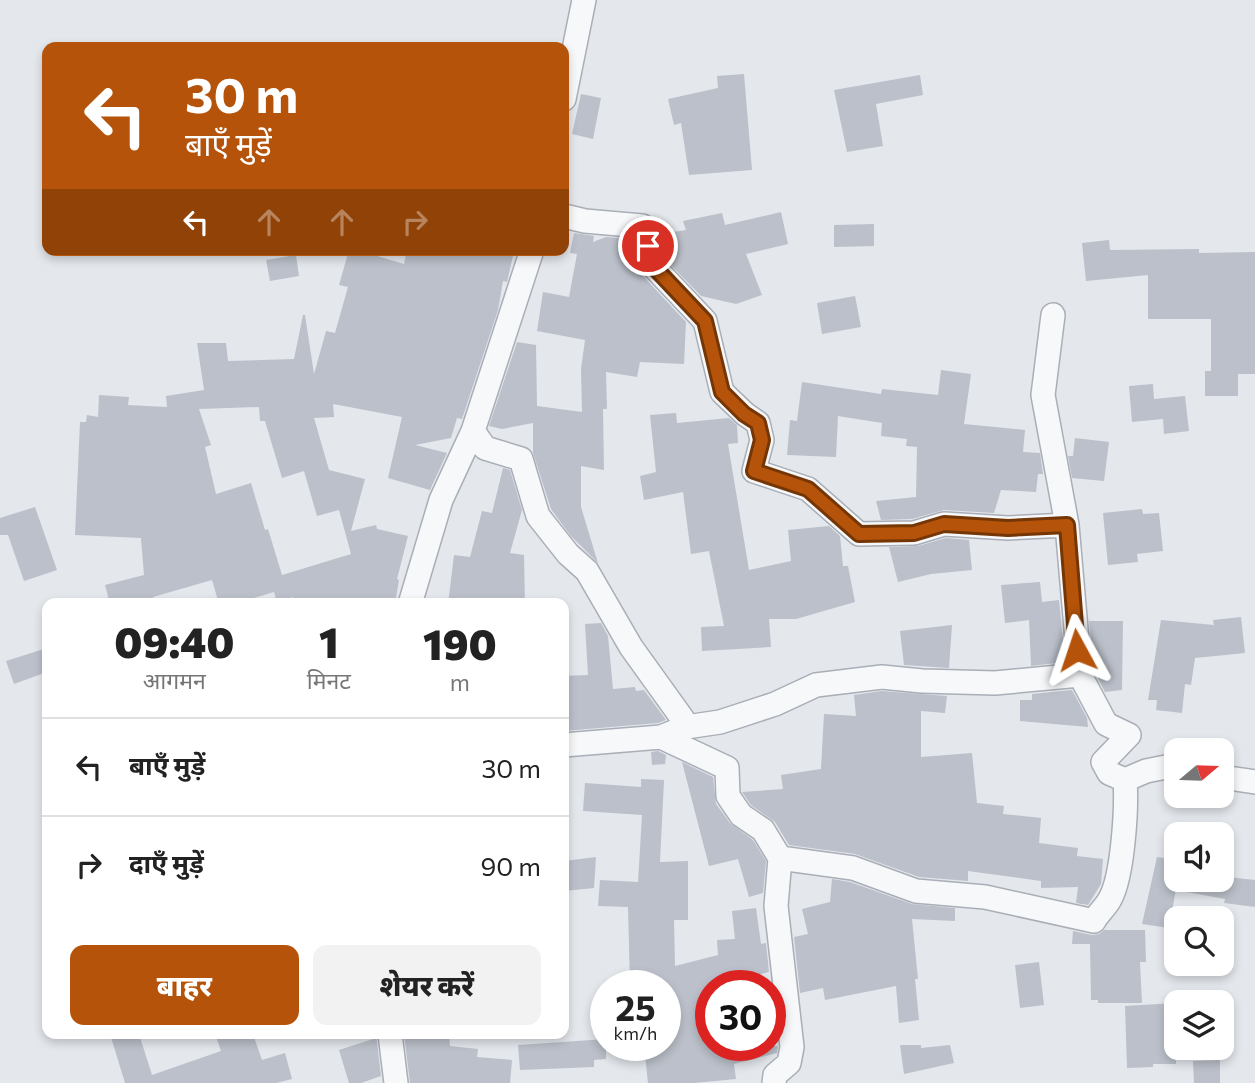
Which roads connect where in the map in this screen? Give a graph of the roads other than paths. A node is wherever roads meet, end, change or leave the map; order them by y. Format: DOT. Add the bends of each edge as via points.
graph roads {
  1 [pos="584,0"];
  2 [pos="569,74"];
  3 [pos="569,217"];
  4 [pos="529,256"];
  5 [pos="1053,315"];
  6 [pos="473,431"];
  7 [pos="1067,525"];
  8 [pos="412,598"];
  9 [pos="1080,675"];
  10 [pos="687,727"];
  11 [pos="661,737"];
  12 [pos="569,745"];
  13 [pos="1164,767"];
  14 [pos="1234,779"];
  15 [pos="1125,780"];
  16 [pos="1255,782"];
  17 [pos="780,858"];
  18 [pos="391,1039"];
  19 [pos="396,1083"];
  20 [pos="774,1083"];
  1 -- 2 [label="street"];
  3 -- 7 [label="street" via="642,226 654,267 705,321 722,392 758,423 762,440 754,471 808,489 859,534 914,533 944,524"];
  4 -- 6 [label="street"];
  5 -- 7 [label="street" via="1043,395"];
  6 -- 8 [label="street" via="441,500"];
  6 -- 10 [label="street" via="485,449 521,459 538,516 587,571 631,647"];
  7 -- 9 [label="street"];
  9 -- 10 [label="street" via="995,683 882,677 816,685 720,722"];
  9 -- 15 [label="street" via="1106,724 1129,735 1103,762 1109,773"];
  10 -- 11 [label="street"];
  11 -- 12 [label="street"];
  11 -- 17 [label="street" via="727,768 728,796 741,815 763,830"];
  13 -- 15 [label="street"];
  14 -- 16 [label="street"];
  15 -- 17 [label="street" via="1124,848 1111,898 1094,921 985,897 916,891 853,868"];
  17 -- 20 [label="street" via="776,906 792,1047 789,1063 775,1075"];
  18 -- 19 [label="street"];
}
